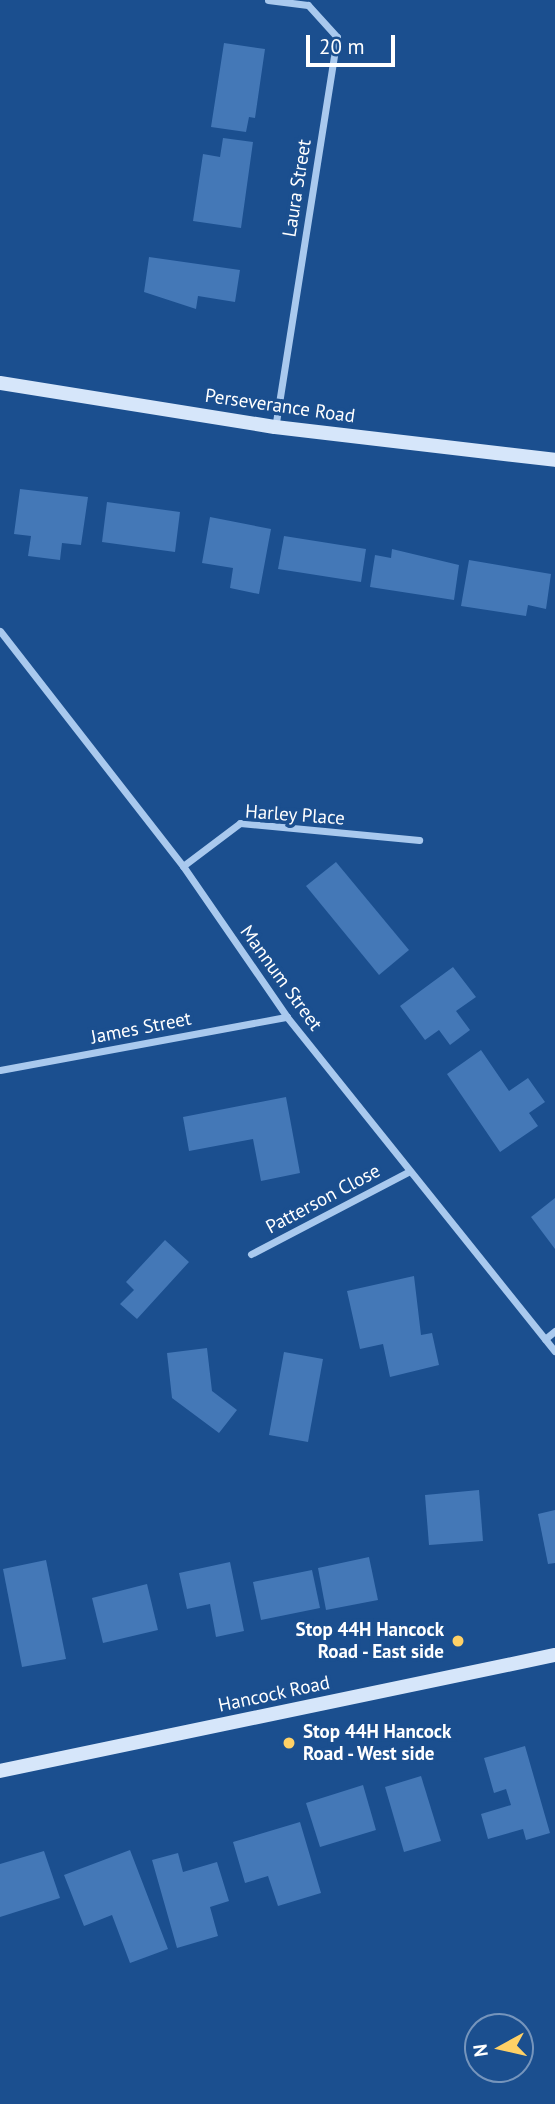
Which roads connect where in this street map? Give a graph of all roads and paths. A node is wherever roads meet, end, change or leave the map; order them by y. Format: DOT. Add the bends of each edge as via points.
graph roads {
  1 [pos="268,0"];
  2 [pos="0,383"];
  3 [pos="275,427"];
  4 [pos="555,460"];
  5 [pos="0,631"];
  6 [pos="419,840"];
  7 [pos="183,866"];
  8 [pos="287,1017"];
  9 [pos="0,1070"];
  10 [pos="410,1171"];
  11 [pos="251,1254"];
  12 [pos="555,1331"];
  13 [pos="545,1339"];
  14 [pos="555,1352"];
  15 [pos="555,1655"];
  16 [pos="0,1771"];
  1 -- 3 [label="street, Laura Street" via="308,5 337,37"];
  2 -- 3 [label="main road, Perseverance Road"];
  3 -- 4 [label="main road, Perseverance Road"];
  5 -- 7 [label="street, Mannum Street"];
  6 -- 7 [label="street, Harley Place" via="240,823"];
  7 -- 8 [label="street, Mannum Street"];
  8 -- 9 [label="street, James Street"];
  8 -- 10 [label="street, Mannum Street"];
  10 -- 11 [label="street, Patterson Close"];
  10 -- 13 [label="street, Mannum Street"];
  12 -- 13 [label="street"];
  13 -- 14 [label="street, Mannum Street"];
  15 -- 16 [label="main road, Hancock Road"];
}
